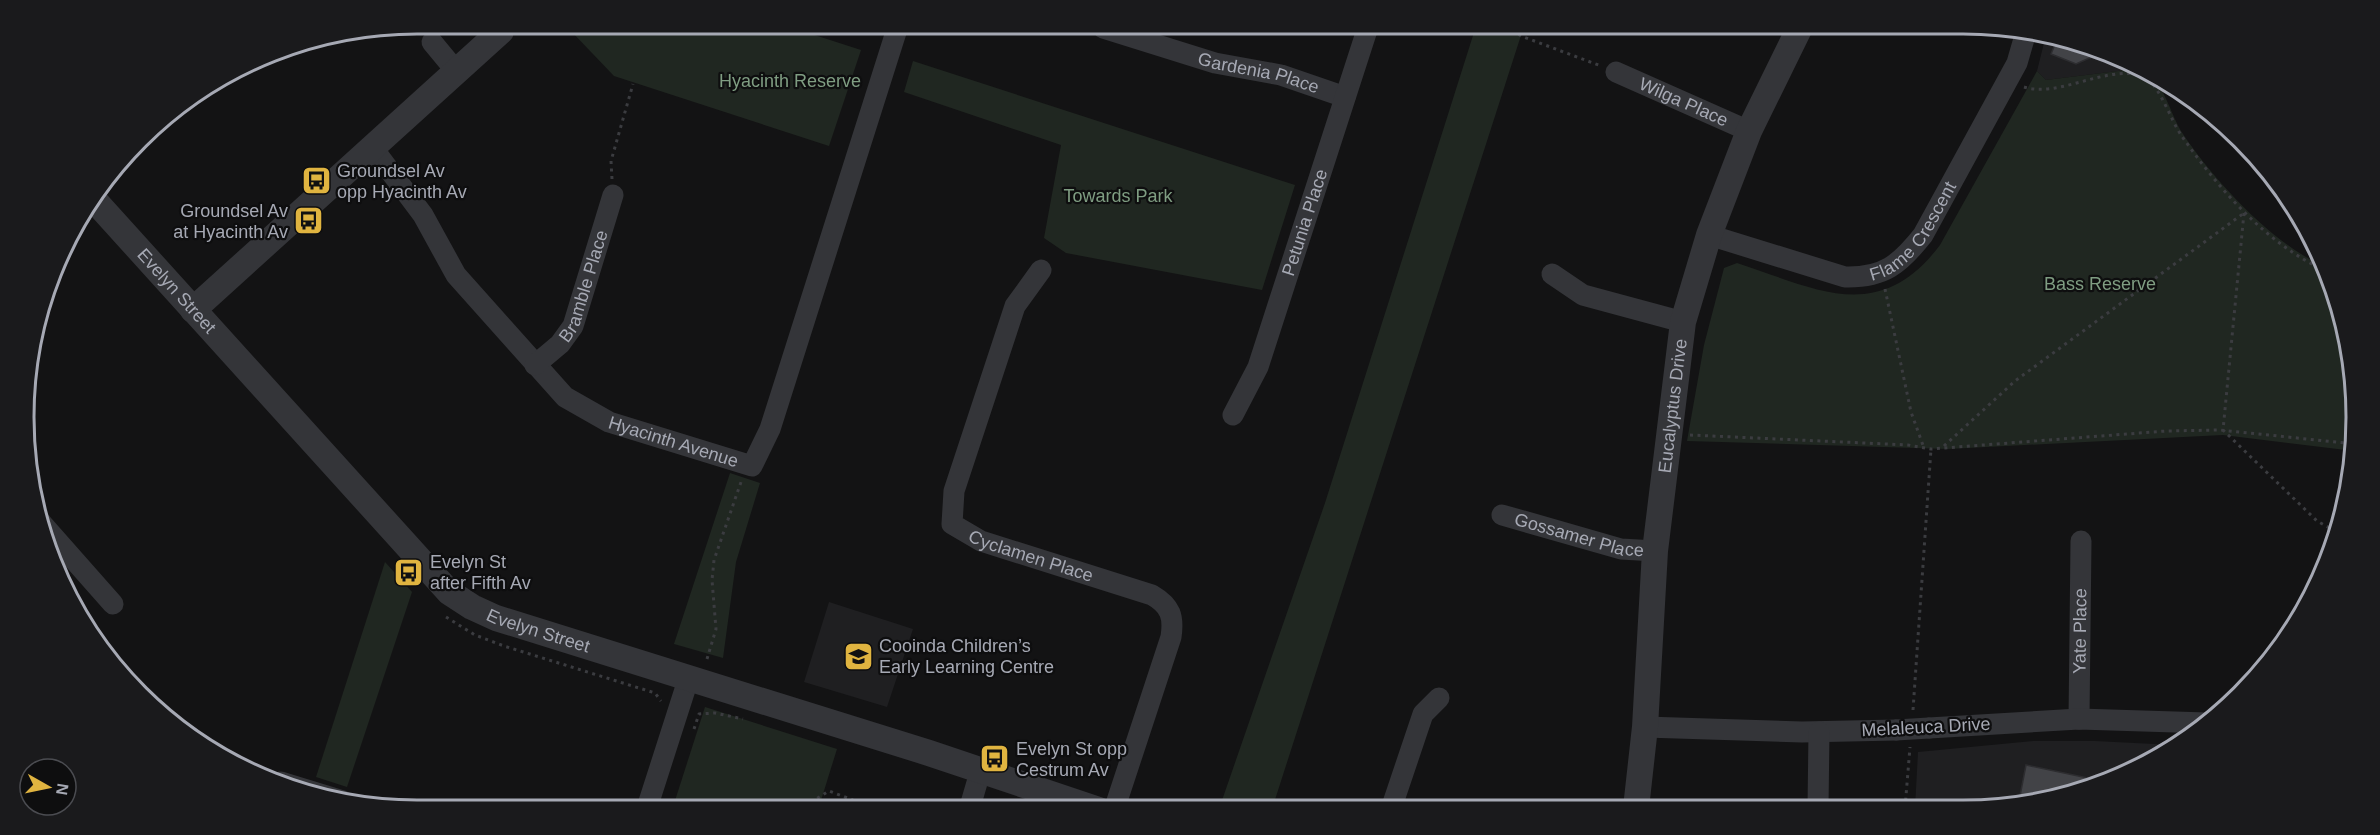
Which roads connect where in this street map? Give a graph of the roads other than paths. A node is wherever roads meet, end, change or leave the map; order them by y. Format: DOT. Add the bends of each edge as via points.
graph roads {
  1 [pos="498,34"];
  2 [pos="895,34"];
  3 [pos="1122,34"];
  4 [pos="1366,34"];
  5 [pos="1797,34"];
  6 [pos="2024,40"];
  7 [pos="432,42"];
  8 [pos="456,71"];
  9 [pos="1616,72"];
  10 [pos="1345,97"];
  11 [pos="1749,131"];
  12 [pos="372,147"];
  13 [pos="613,195"];
  14 [pos="99,205"];
  15 [pos="1709,235"];
  16 [pos="1041,270"];
  17 [pos="1552,274"];
  18 [pos="193,310"];
  19 [pos="1683,322"];
  20 [pos="535,365"];
  21 [pos="1233,415"];
  22 [pos="1502,515"];
  23 [pos="54,537"];
  24 [pos="2081,541"];
  25 [pos="1655,551"];
  26 [pos="113,604"];
  27 [pos="689,678"];
  28 [pos="1439,698"];
  29 [pos="2079,719"];
  30 [pos="2194,723"];
  31 [pos="1645,727"];
  32 [pos="1819,732"];
  33 [pos="981,769"];
  34 [pos="649,800"];
  35 [pos="972,800"];
  36 [pos="1070,800"];
  37 [pos="1117,800"];
  38 [pos="1394,800"];
  39 [pos="1637,800"];
  40 [pos="1818,800"];
  1 -- 8 [label="street"];
  2 -- 20 [label="street, Hyacinth Avenue" via="770,429 752,466 609,422 565,397"];
  3 -- 10 [label="street, Gardenia Place" via="1215,63 1281,75"];
  4 -- 10 [label="street, Petunia Place"];
  5 -- 11 [label="street, Eucalyptus Drive"];
  6 -- 15 [label="street, Flame Crescent" via="2017,63 1923,235 1905,258 1884,272 1845,277"];
  7 -- 8 [label="street"];
  8 -- 12 [label="street"];
  9 -- 11 [label="street, Wilga Place"];
  10 -- 21 [label="street, Petunia Place" via="1258,367"];
  11 -- 15 [label="street, Eucalyptus Drive"];
  12 -- 18 [label="street"];
  12 -- 20 [label="street, Hyacinth Avenue" via="423,215 456,275"];
  13 -- 20 [label="street, Bramble Place" via="573,326 560,344"];
  14 -- 18 [label="street, Evelyn Street"];
  15 -- 19 [label="street, Eucalyptus Drive"];
  16 -- 37 [label="street, Cyclamen Place" via="1015,306 954,491 952,524 981,541 1152,595 1170,609 1171,637"];
  17 -- 19 [label="street" via="1583,295"];
  18 -- 27 [label="street, Evelyn Street" via="449,592 496,618"];
  19 -- 25 [label="street, Eucalyptus Drive"];
  22 -- 25 [label="street, Gossamer Place" via="1621,549"];
  23 -- 26 [label="street"];
  24 -- 29 [label="street, Yate Place"];
  25 -- 31 [label="street, Eucalyptus Drive"];
  27 -- 33 [label="street, Evelyn Street"];
  27 -- 34 [label="street"];
  28 -- 38 [label="street" via="1423,714"];
  29 -- 30 [label="street, Melaleuca Drive"];
  29 -- 32 [label="street, Melaleuca Drive" via="1912,731"];
  31 -- 32 [label="street, Melaleuca Drive"];
  31 -- 39 [label="street, Eucalyptus Drive"];
  32 -- 40 [label="street"];
  33 -- 35 [label="street"];
  33 -- 36 [label="street, Evelyn Street"];
}
